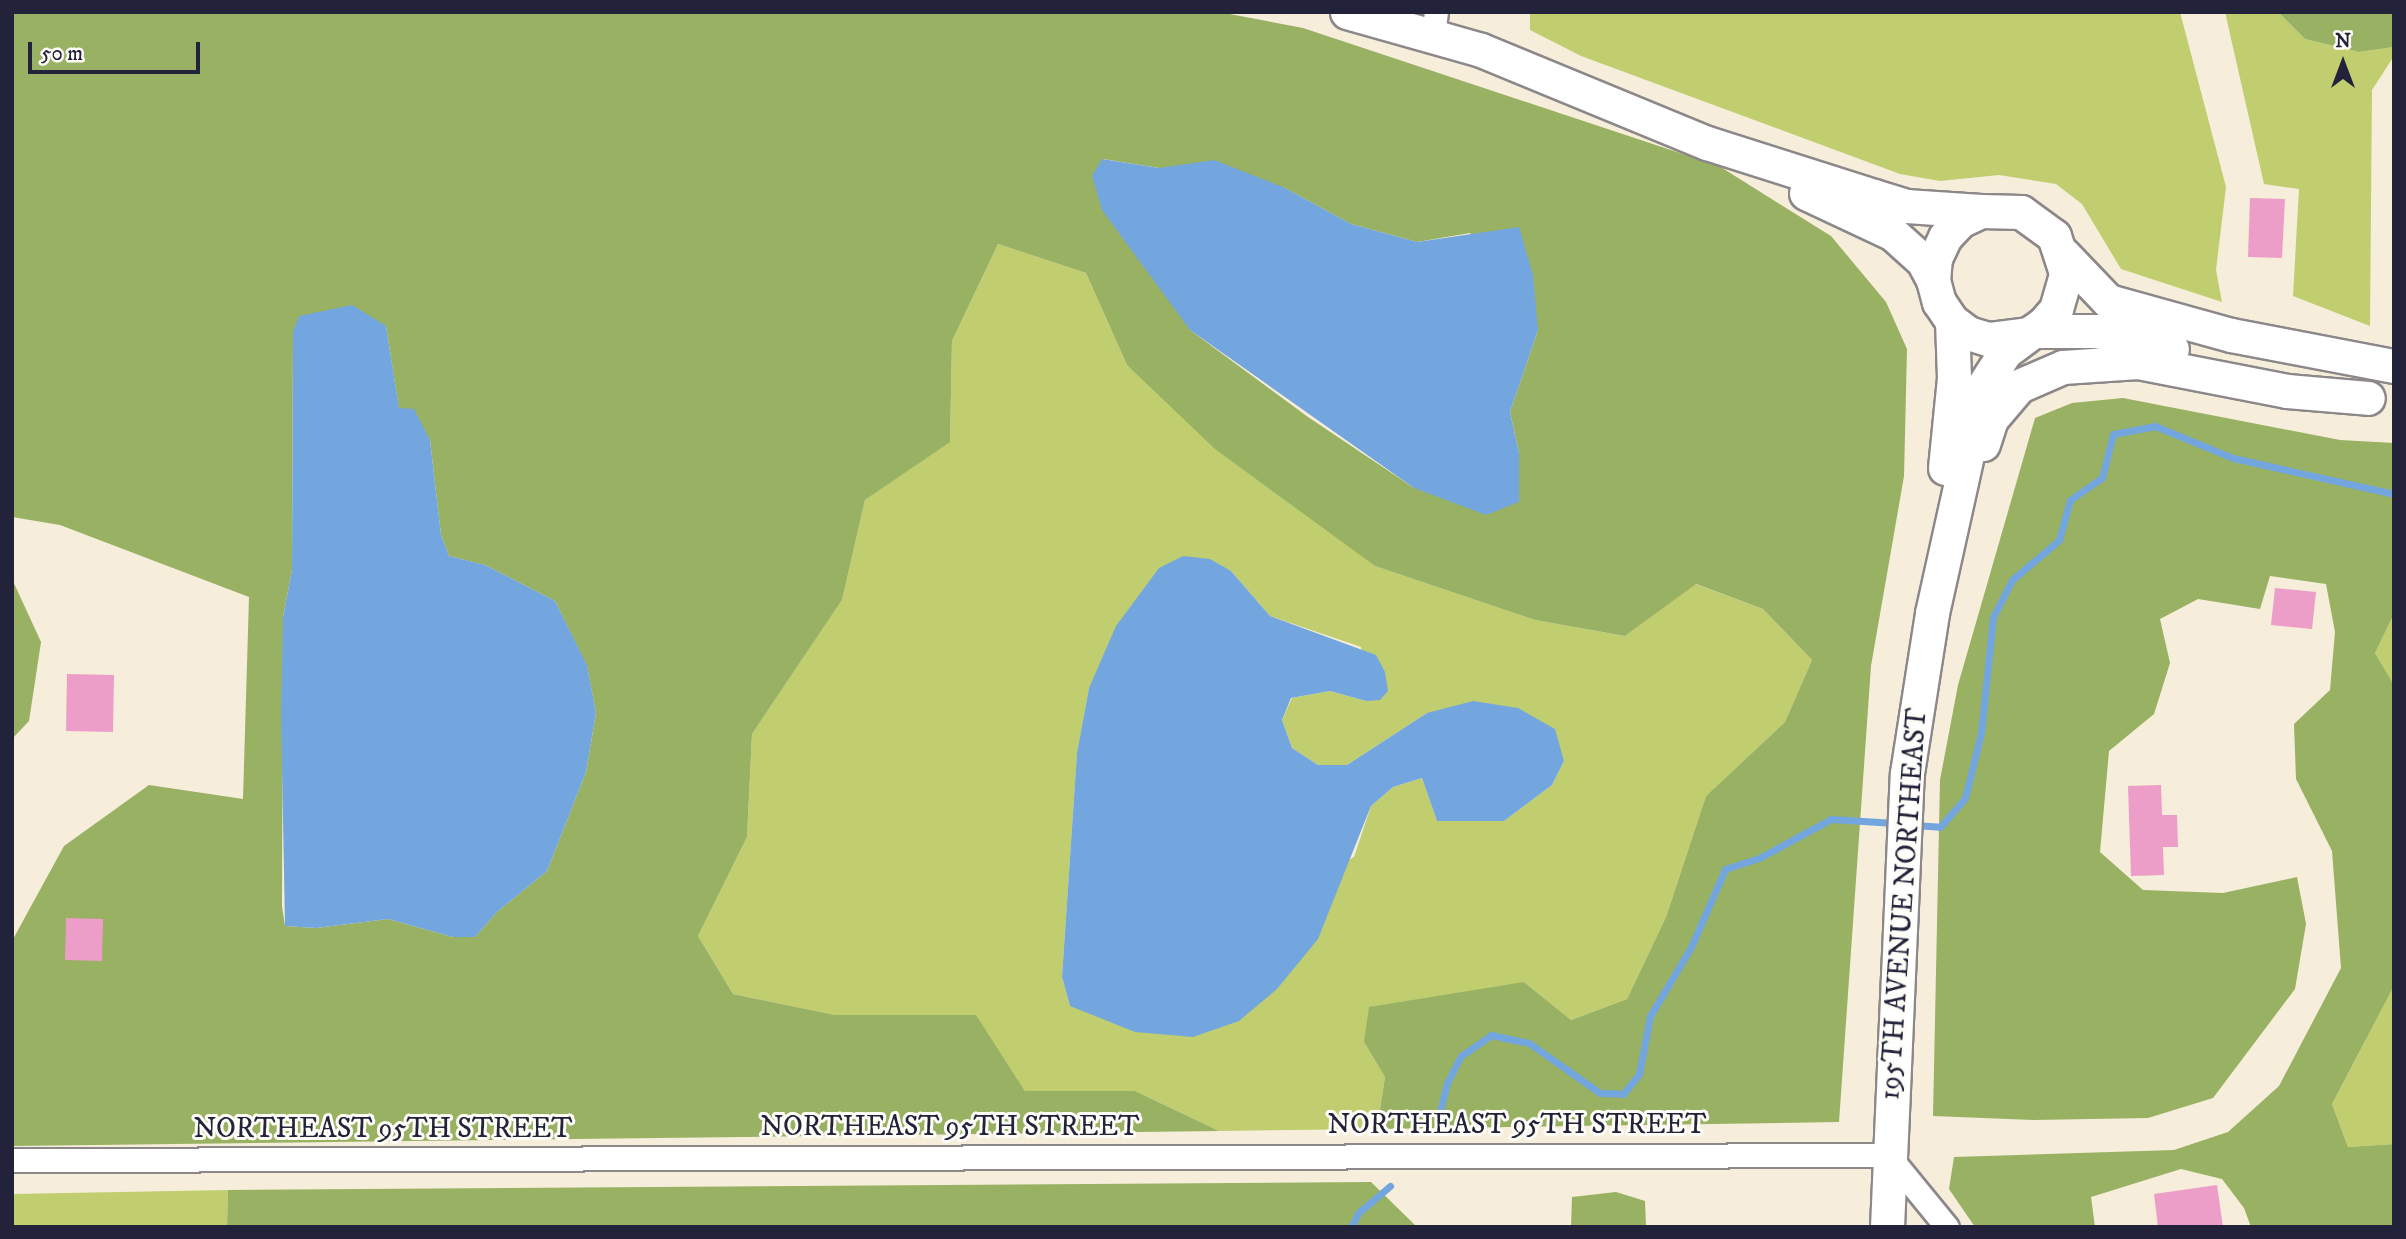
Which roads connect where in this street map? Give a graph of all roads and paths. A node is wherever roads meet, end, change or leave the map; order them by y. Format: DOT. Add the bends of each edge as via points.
graph roads {
  1 [pos="1347,12"];
  2 [pos="1435,24"];
  3 [pos="1707,143"];
  4 [pos="1981,211"];
  5 [pos="2063,254"];
  6 [pos="1933,280"];
  7 [pos="1952,321"];
  8 [pos="2031,332"];
  9 [pos="2394,366"];
  10 [pos="2381,400"];
  11 [pos="1932,613"];
  12 [pos="1888,1154"];
  13 [pos="12,1160"];
  14 [pos="1887,1227"];
  15 [pos="1947,1227"];
  1 -- 2 [label="main road"];
  2 -- 3 [label="main road" via="1488,53"];
  3 -- 4 [label="main road" via="1906,206"];
  3 -- 6 [label="main road" via="1893,234 1923,261"];
  4 -- 5 [label="main road" via="2001,208 2030,216 2054,236"];
  4 -- 6 [label="main road" via="1960,221 1945,237 1935,257"];
  5 -- 8 [label="main road" via="2064,292 2056,309"];
  5 -- 9 [label="main road" via="2108,301 2231,335"];
  6 -- 7 [label="main road" via="1939,302"];
  7 -- 8 [label="main road" via="1988,339"];
  7 -- 11 [label="main road" via="1954,378"];
  8 -- 10 [label="main road" via="2097,331"];
  8 -- 11 [label="main road" via="2005,352 1982,388"];
  10 -- 11 [label="main road" via="2287,391 2138,362 2063,367 2038,375 2019,386 1991,419 1958,547"];
  11 -- 12 [label="main road, 195TH AVENUE NORTHEAST" via="1907,773"];
  12 -- 13 [label="street, NORTHEAST 95TH STREET"];
  12 -- 14 [label="main road, 195TH AVENUE NORTHEAST"];
  12 -- 15 [label="street"];
}
